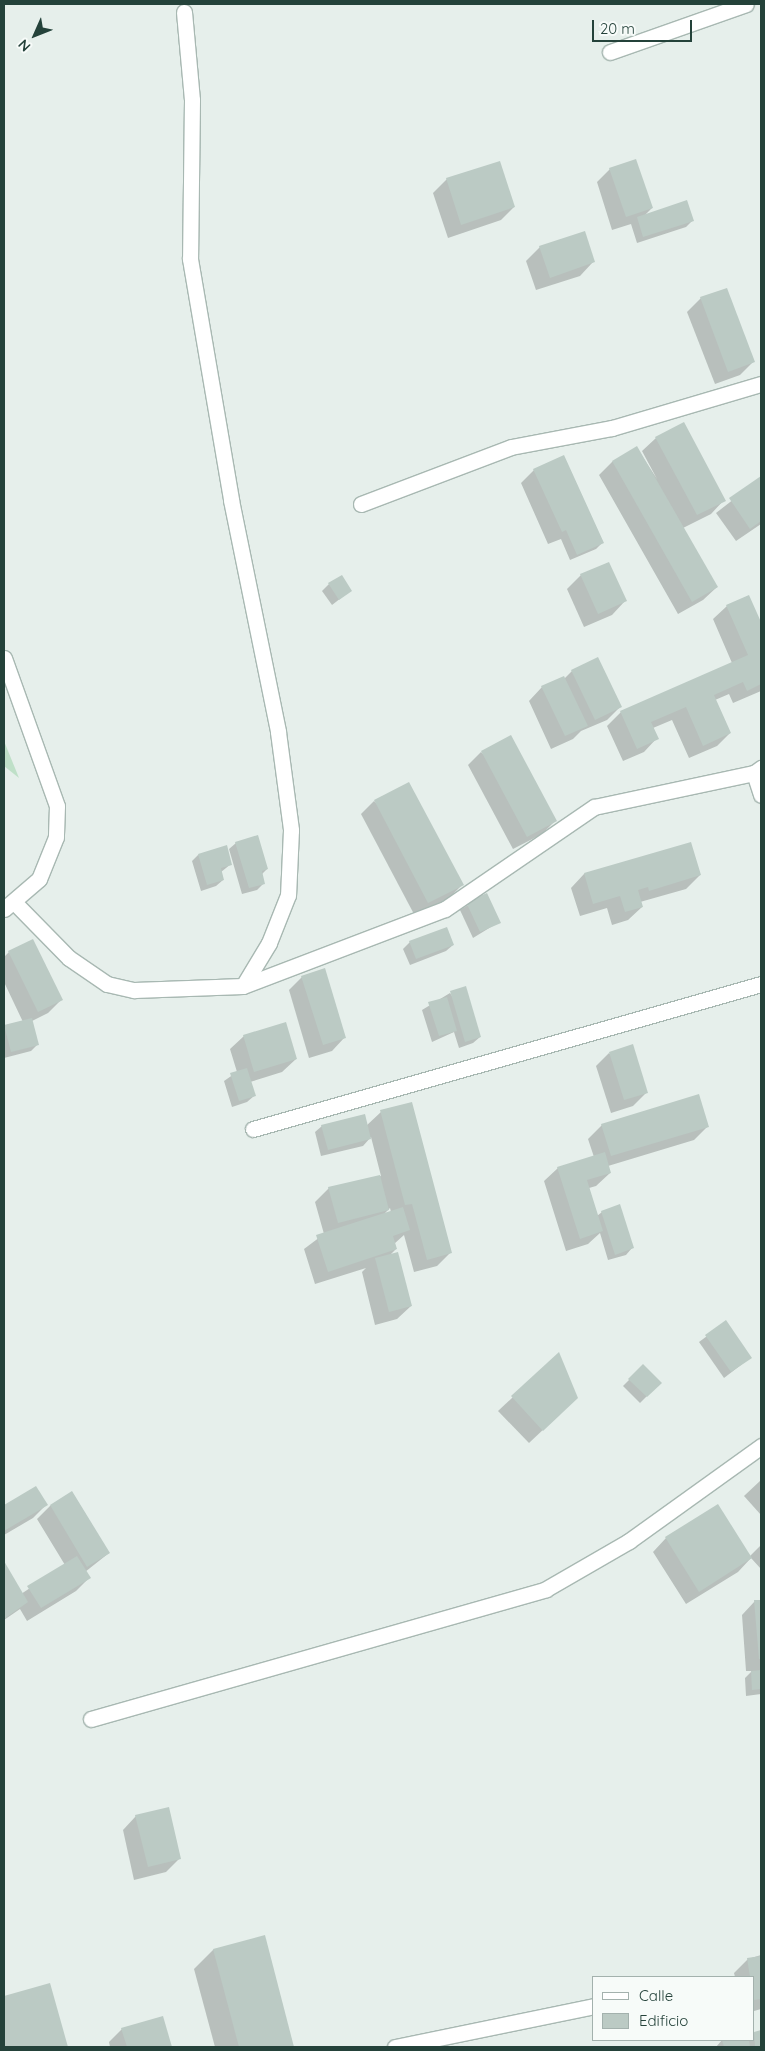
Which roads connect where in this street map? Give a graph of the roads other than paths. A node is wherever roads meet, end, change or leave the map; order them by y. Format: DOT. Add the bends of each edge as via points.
graph roads {
  1 [pos="746,4"];
  2 [pos="184,12"];
  3 [pos="610,52"];
  4 [pos="761,384"];
  5 [pos="361,504"];
  6 [pos="4,658"];
  7 [pos="758,770"];
  8 [pos="761,796"];
  9 [pos="9,905"];
  10 [pos="761,984"];
  11 [pos="243,986"];
  12 [pos="253,1130"];
  13 [pos="761,1446"];
  14 [pos="90,1720"];
  15 [pos="592,2006"];
  16 [pos="395,2047"];
  1 -- 3 [label="street"];
  2 -- 11 [label="street" via="192,100 190,259 231,500 278,732 291,830 288,895 268,943"];
  4 -- 5 [label="street" via="612,428 510,447"];
  6 -- 9 [label="street" via="57,806 56,837 38,879"];
  7 -- 8 [label="street"];
  7 -- 11 [label="street" via="594,807 445,909"];
  9 -- 11 [label="street" via="69,958 107,984 134,990"];
  10 -- 12 [label="street"];
  13 -- 14 [label="street" via="621,1546 546,1589"];
  15 -- 16 [label="street"];
}
